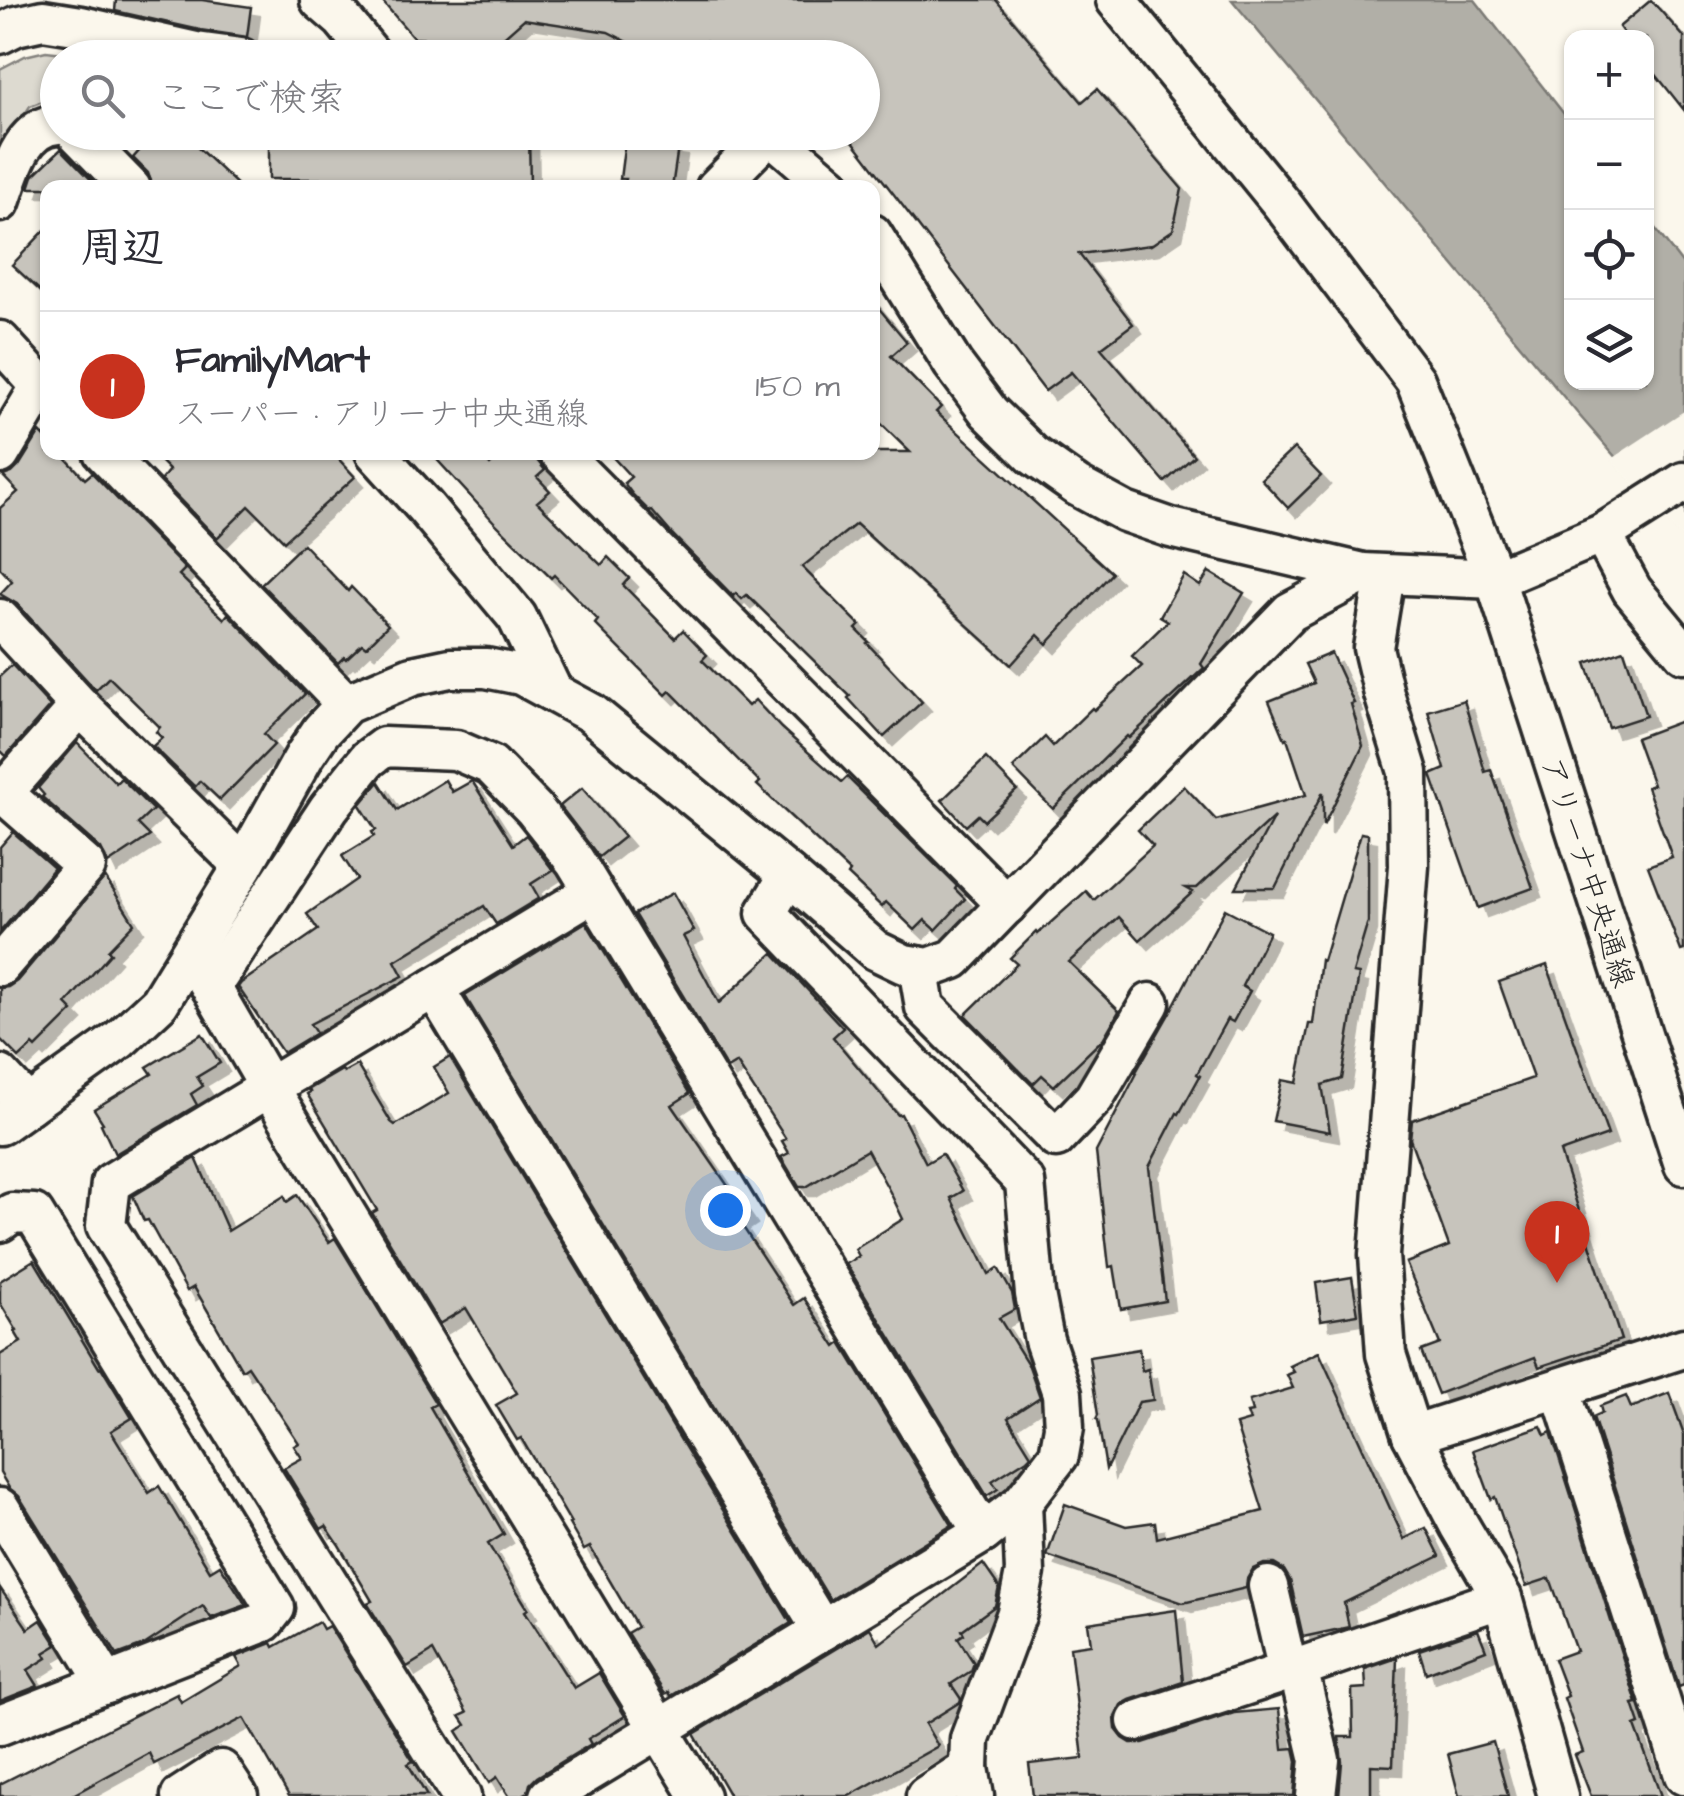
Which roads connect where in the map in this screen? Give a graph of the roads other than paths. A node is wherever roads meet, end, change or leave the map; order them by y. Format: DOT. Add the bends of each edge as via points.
graph roads {
  1 [pos="320,0"];
  2 [pos="1116,0"];
  3 [pos="0,34"];
  4 [pos="143,40"];
  5 [pos="359,40"];
  6 [pos="40,129"];
  7 [pos="94,150"];
  8 [pos="753,150"];
  9 [pos="789,150"];
  10 [pos="123,180"];
  11 [pos="724,180"];
  12 [pos="824,180"];
  13 [pos="0,202"];
  14 [pos="880,247"];
  15 [pos="0,341"];
  16 [pos="40,386"];
  17 [pos="40,397"];
  18 [pos="0,454"];
  19 [pos="112,460"];
  20 [pos="381,460"];
  21 [pos="567,460"];
  22 [pos="1684,482"];
  23 [pos="1608,531"];
  24 [pos="1374,574"];
  25 [pos="1495,579"];
  26 [pos="0,619"];
  27 [pos="1680,648"];
  28 [pos="553,692"];
  29 [pos="346,704"];
  30 [pos="80,706"];
  31 [pos="2,795"];
  32 [pos="243,866"];
  33 [pos="789,875"];
  34 [pos="594,892"];
  35 [pos="1007,905"];
  36 [pos="191,954"];
  37 [pos="0,966"];
  38 [pos="918,966"];
  39 [pos="211,987"];
  40 [pos="434,988"];
  41 [pos="1150,1003"];
  42 [pos="0,1075"];
  43 [pos="269,1087"];
  44 [pos="14,1115"];
  45 [pos="1684,1165"];
  46 [pos="0,1222"];
  47 [pos="1684,1348"];
  48 [pos="1560,1388"];
  49 [pos="1412,1435"];
  50 [pos="1022,1503"];
  51 [pos="0,1508"];
  52 [pos="983,1533"];
  53 [pos="1268,1586"];
  54 [pos="1502,1598"];
  55 [pos="822,1630"];
  56 [pos="1293,1669"];
  57 [pos="107,1684"];
  58 [pos="1137,1722"];
  59 [pos="0,1725"];
  60 [pos="660,1729"];
  61 [pos="1684,1775"];
  62 [pos="972,1782"];
  63 [pos="181,1796"];
  64 [pos="238,1796"];
  65 [pos="461,1796"];
  66 [pos="549,1796"];
  67 [pos="700,1796"];
  68 [pos="926,1796"];
  69 [pos="1316,1796"];
  70 [pos="1558,1796"];
  1 -- 5 [label="street"];
  2 -- 25 [label="street, アリーナ中央通線" via="1415,380"];
  3 -- 4 [label="street" via="43,20"];
  6 -- 13 [label="street" via="20,148"];
  7 -- 10 [label="street"];
  8 -- 11 [label="street"];
  9 -- 12 [label="street"];
  14 -- 24 [label="street" via="989,412 1062,476 1125,512 1171,528"];
  15 -- 16 [label="street"];
  17 -- 18 [label="street"];
  19 -- 29 [label="street"];
  20 -- 28 [label="street" via="516,618"];
  21 -- 35 [label="street"];
  22 -- 23 [label="street"];
  23 -- 25 [label="street"];
  23 -- 27 [label="street" via="1632,590"];
  24 -- 25 [label="street"];
  24 -- 35 [label="street" via="1290,612"];
  24 -- 49 [label="street" via="1373,648 1408,772 1409,866 1379,1256 1386,1354"];
  25 -- 45 [label="street, アリーナ中央通線"];
  26 -- 30 [label="street"];
  28 -- 29 [label="street" via="521,675 450,668"];
  28 -- 33 [label="street" via="591,713"];
  29 -- 32 [label="street" via="305,755"];
  30 -- 31 [label="street"];
  30 -- 32 [label="street"];
  31 -- 37 [label="street" via="86,866"];
  32 -- 36 [label="street"];
  33 -- 38 [label="street" via="875,950"];
  33 -- 50 [label="street" via="766,913 1025,1182 1034,1294 1062,1393 1064,1428 1060,1455"];
  34 -- 39 [label="street" via="534,809 491,765 456,750 384,747 329,808"];
  34 -- 40 [label="street"];
  34 -- 52 [label="street"];
  35 -- 38 [label="street" via="954,959"];
  36 -- 39 [label="street"];
  36 -- 44 [label="street" via="132,1028"];
  38 -- 41 [label="street" via="925,1007 1056,1138 1094,1098"];
  39 -- 43 [label="street"];
  40 -- 43 [label="street"];
  40 -- 55 [label="street"];
  42 -- 44 [label="street"];
  43 -- 60 [label="street"];
  43 -- 65 [label="street" via="111,1183 106,1226"];
  46 -- 57 [label="street" via="12,1213 34,1214 275,1608 264,1622"];
  47 -- 48 [label="street"];
  48 -- 49 [label="street"];
  48 -- 61 [label="street"];
  49 -- 54 [label="street"];
  50 -- 52 [label="street"];
  50 -- 62 [label="street" via="1024,1572 1016,1613 970,1739"];
  51 -- 57 [label="street"];
  52 -- 55 [label="street"];
  53 -- 56 [label="street"];
  54 -- 56 [label="street"];
  54 -- 70 [label="street"];
  55 -- 60 [label="street"];
  56 -- 58 [label="street"];
  56 -- 69 [label="street" via="1320,1760"];
  57 -- 59 [label="street"];
  60 -- 66 [label="street"];
  60 -- 67 [label="street"];
  62 -- 68 [label="street"];
  63 -- 64 [label="street" via="221,1770"];
}
